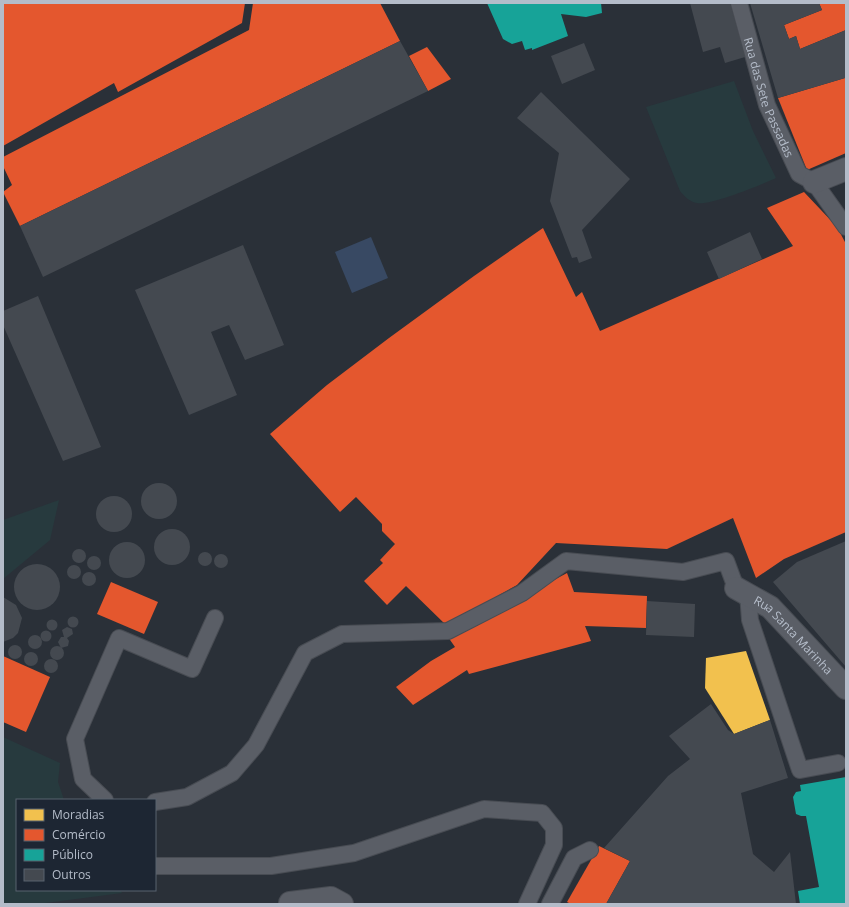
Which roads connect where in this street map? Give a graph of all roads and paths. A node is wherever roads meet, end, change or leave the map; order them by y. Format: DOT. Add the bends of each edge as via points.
graph roads {
  1 [pos="739,3"];
  2 [pos="846,169"];
  3 [pos="814,182"];
  4 [pos="846,227"];
  5 [pos="742,591"];
  6 [pos="215,618"];
  7 [pos="846,688"];
  8 [pos="838,763"];
  9 [pos="103,799"];
  10 [pos="156,802"];
  11 [pos="590,850"];
  12 [pos="156,866"];
  13 [pos="289,903"];
  14 [pos="342,904"];
  15 [pos="527,904"];
  16 [pos="550,904"];
  1 -- 3 [label="lane, Rua das Sete Passadas" via="767,105 799,174"];
  2 -- 3 [label="street"];
  3 -- 4 [label="lane"];
  5 -- 7 [label="street, Rua Santa Marinha" via="770,607"];
  5 -- 8 [label="lane" via="800,770"];
  5 -- 10 [label="lane" via="726,561 683,572 566,561 522,592 448,631 342,634 305,653 256,745 232,773 187,796"];
  6 -- 9 [label="lane" via="192,669 119,638 75,739 83,779"];
  11 -- 16 [label="lane" via="574,858"];
  12 -- 15 [label="lane" via="271,866 354,853 484,809 542,813 554,828 554,845"];
  13 -- 14 [label="street" via="331,898"];
}
